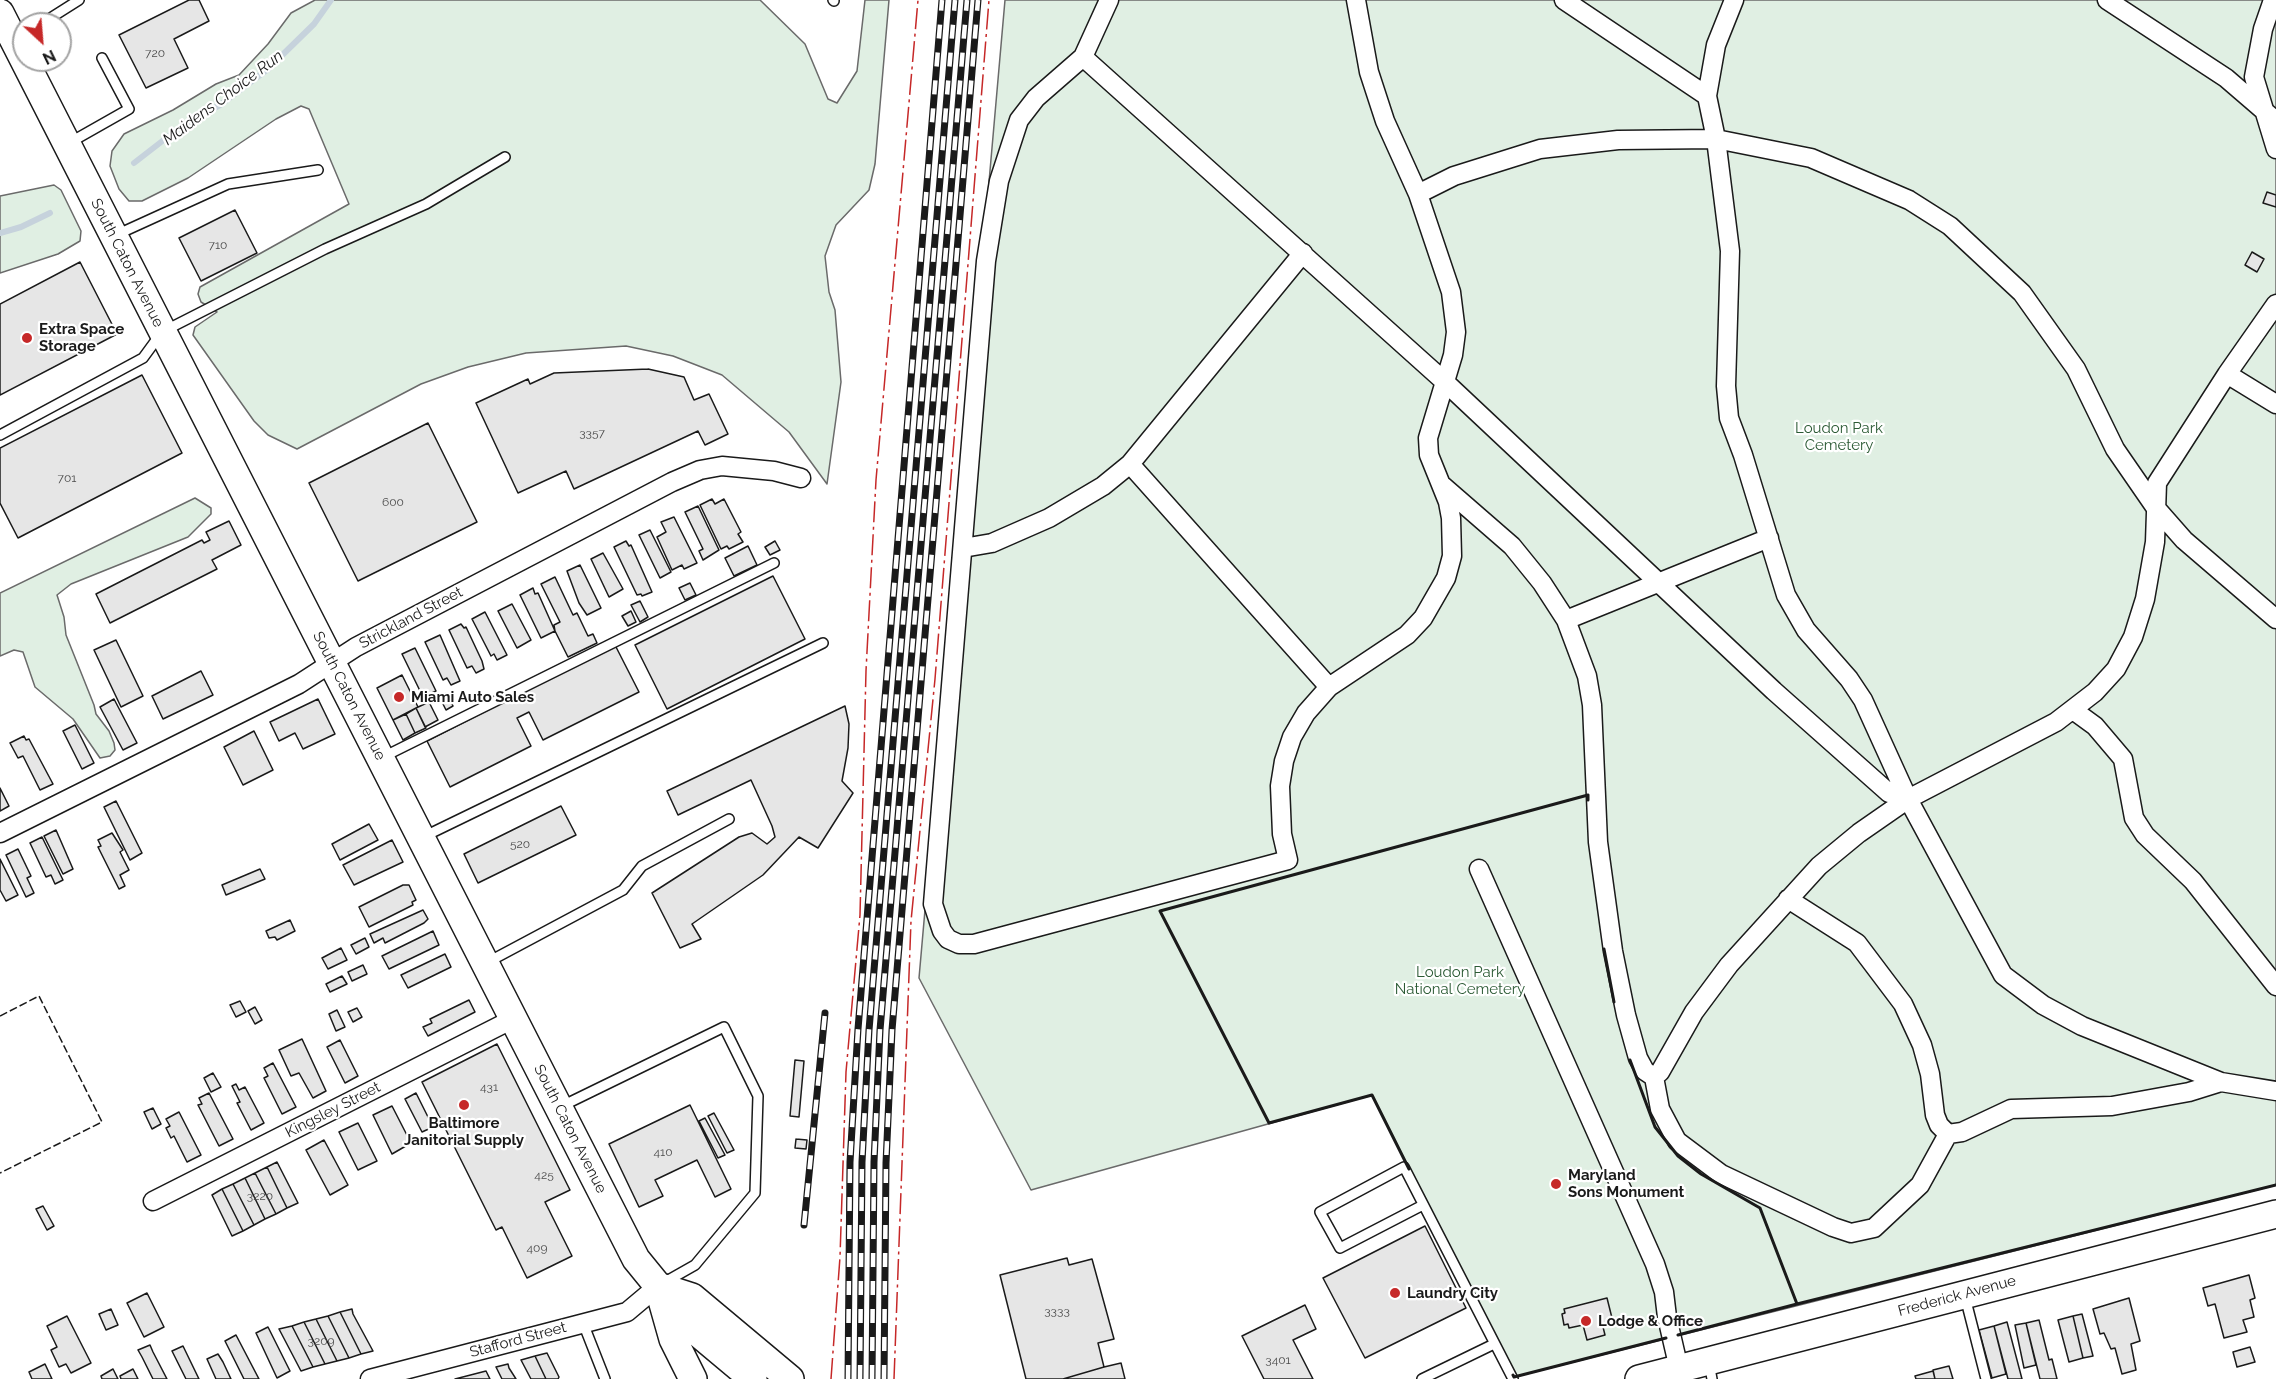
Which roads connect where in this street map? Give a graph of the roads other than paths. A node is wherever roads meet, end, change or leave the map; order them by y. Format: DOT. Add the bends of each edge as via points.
graph roads {
  1 [pos="79,0"];
  2 [pos="1109,0"];
  3 [pos="1356,0"];
  4 [pos="1564,0"];
  5 [pos="1734,0"];
  6 [pos="2107,0"];
  7 [pos="2273,0"];
  8 [pos="60,12"];
  9 [pos="0,13"];
  10 [pos="12,29"];
  11 [pos="1083,57"];
  12 [pos="102,58"];
  13 [pos="34,72"];
  14 [pos="1707,96"];
  15 [pos="2270,116"];
  16 [pos="1716,139"];
  17 [pos="67,144"];
  18 [pos="2276,149"];
  19 [pos="505,157"];
  20 [pos="318,170"];
  21 [pos="1418,194"];
  22 [pos="113,236"];
  23 [pos="1303,253"];
  24 [pos="2276,304"];
  25 [pos="162,332"];
  26 [pos="2227,374"];
  27 [pos="1445,382"];
  28 [pos="2276,404"];
  29 [pos="0,435"];
  30 [pos="1130,464"];
  31 [pos="801,477"];
  32 [pos="1439,483"];
  33 [pos="2155,507"];
  34 [pos="1769,538"];
  35 [pos="963,548"];
  36 [pos="774,563"];
  37 [pos="1662,582"];
  38 [pos="2276,619"];
  39 [pos="1566,620"];
  40 [pos="823,643"];
  41 [pos="332,663"];
  42 [pos="1329,687"];
  43 [pos="2073,710"];
  44 [pos="381,758"];
  45 [pos="1908,799"];
  46 [pos="729,819"];
  47 [pos="0,833"];
  48 [pos="421,838"];
  49 [pos="1479,869"];
  50 [pos="1788,899"];
  51 [pos="485,964"];
  52 [pos="2276,986"];
  53 [pos="513,1019"];
  54 [pos="1654,1077"];
  55 [pos="2221,1082"];
  56 [pos="2276,1091"];
  57 [pos="559,1108"];
  58 [pos="1948,1134"];
  59 [pos="153,1201"];
  60 [pos="1423,1205"];
  61 [pos="2276,1214"];
  62 [pos="658,1286"];
  63 [pos="1965,1294"];
  64 [pos="583,1323"];
  65 [pos="1494,1344"];
  66 [pos="1679,1369"];
  67 [pos="1710,1370"];
  68 [pos="370,1379"];
  69 [pos="605,1379"];
  70 [pos="693,1379"];
  71 [pos="753,1379"];
  72 [pos="790,1379"];
  73 [pos="1422,1379"];
  74 [pos="1513,1379"];
  75 [pos="1639,1379"];
  76 [pos="1986,1379"];
  1 -- 8 [label="lane"];
  2 -- 11 [label="street"];
  3 -- 21 [label="street" via="1358,22 1384,121"];
  4 -- 14 [label="street"];
  5 -- 14 [label="street" via="1716,45"];
  6 -- 15 [label="street" via="2226,78"];
  7 -- 15 [label="street" via="2253,77"];
  9 -- 10 [label="main road, South Caton Avenue"];
  11 -- 23 [label="street"];
  11 -- 35 [label="street" via="1036,98 1018,120 999,181 986,261"];
  12 -- 17 [label="lane" via="129,109"];
  13 -- 17 [label="main road, South Caton Avenue"];
  14 -- 16 [label="street"];
  15 -- 18 [label="street"];
  16 -- 21 [label="street" via="1618,140 1540,149 1454,176"];
  16 -- 33 [label="street" via="1811,158 1910,200 1950,226 2022,293 2049,329 2076,369 2115,449"];
  16 -- 34 [label="street" via="1730,251 1726,386 1729,418"];
  17 -- 22 [label="main road, South Caton Avenue"];
  19 -- 25 [label="lane" via="426,204 325,249"];
  20 -- 22 [label="lane" via="228,184"];
  21 -- 27 [label="street" via="1451,292 1456,332"];
  22 -- 25 [label="main road, South Caton Avenue"];
  23 -- 27 [label="street"];
  23 -- 30 [label="street"];
  24 -- 26 [label="street"];
  25 -- 29 [label="lane" via="143,358"];
  25 -- 41 [label="main road, South Caton Avenue"];
  26 -- 28 [label="street"];
  26 -- 33 [label="street" via="2157,483"];
  27 -- 32 [label="street" via="1428,438 1429,455"];
  27 -- 37 [label="street"];
  30 -- 35 [label="street" via="1103,486 1049,518 992,543"];
  30 -- 42 [label="street"];
  31 -- 41 [label="street, Strickland Street" via="734,467 700,470 356,646"];
  32 -- 39 [label="street" via="1512,546"];
  32 -- 42 [label="street" via="1448,502 1452,556 1437,598 1407,634"];
  33 -- 38 [label="street" via="2184,540"];
  33 -- 43 [label="street" via="2155,542 2145,599 2133,637 2116,669"];
  34 -- 37 [label="street"];
  34 -- 45 [label="street" via="1786,595 1806,630 1863,700"];
  35 -- 42 [label="street" via="933,904 942,931 959,944 974,944 1288,860 1280,808 1284,761 1306,713"];
  36 -- 44 [label="lane"];
  37 -- 39 [label="street"];
  37 -- 45 [label="street" via="1774,691 1890,793"];
  39 -- 54 [label="street" via="1587,676 1592,705 1598,842 1613,951 1638,1058 1645,1071"];
  40 -- 48 [label="lane"];
  41 -- 44 [label="main road, South Caton Avenue"];
  41 -- 47 [label="street, Strickland Street" via="299,684"];
  43 -- 45 [label="street"];
  43 -- 52 [label="street" via="2096,726 2123,759 2134,818 2145,835 2193,881"];
  44 -- 48 [label="main road, South Caton Avenue"];
  45 -- 50 [label="street" via="1819,866"];
  45 -- 55 [label="street" via="1994,963 2017,988 2082,1026"];
  46 -- 51 [label="lane" via="642,866 623,890"];
  48 -- 51 [label="main road, South Caton Avenue"];
  49 -- 66 [label="street" via="1655,1264"];
  50 -- 54 [label="street" via="1730,965"];
  50 -- 58 [label="street" via="1857,943 1903,1004 1922,1045 1935,1115"];
  51 -- 53 [label="main road, South Caton Avenue"];
  53 -- 57 [label="main road, South Caton Avenue"];
  53 -- 59 [label="street, Kingsley Street"];
  54 -- 58 [label="street" via="1660,1110 1677,1141 1721,1174 1851,1233 1874,1228 1920,1185"];
  55 -- 56 [label="street"];
  55 -- 58 [label="street" via="2134,1104 2011,1109 1962,1132"];
  57 -- 62 [label="main road, South Caton Avenue" via="636,1259"];
  57 -- 62 [label="lane" via="724,1027 758,1096 754,1192 695,1265"];
  60 -- 60 [label="lane" via="1404,1167 1320,1212 1340,1248"];
  60 -- 65 [label="lane"];
  61 -- 63 [label="main road, Frederick Avenue"];
  62 -- 64 [label="street, Stafford Street" via="627,1312"];
  62 -- 70 [label="main road, South Caton Avenue" via="673,1339"];
  62 -- 71 [label="main road" via="680,1318"];
  62 -- 72 [label="main road" via="693,1297"];
  63 -- 67 [label="main road, Frederick Avenue"];
  63 -- 76 [label="lane"];
  64 -- 68 [label="street, Stafford Street"];
  64 -- 69 [label="lane"];
  65 -- 73 [label="lane"];
  65 -- 74 [label="lane"];
  66 -- 67 [label="main road, Frederick Avenue"];
  66 -- 75 [label="main road, Frederick Avenue"];
}
